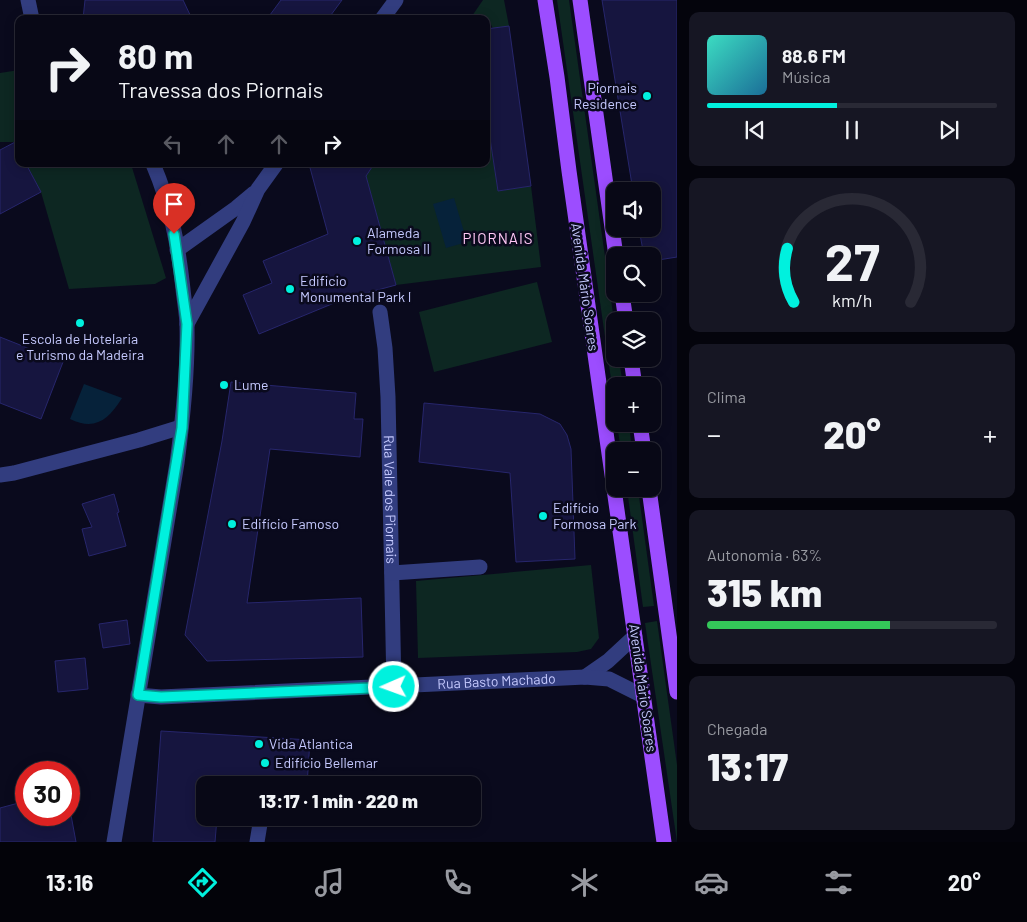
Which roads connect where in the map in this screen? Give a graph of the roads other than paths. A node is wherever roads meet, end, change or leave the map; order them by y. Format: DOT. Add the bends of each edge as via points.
graph roads {
  1 [pos="28,0"];
  2 [pos="396,0"];
  3 [pos="545,0"];
  4 [pos="580,0"];
  5 [pos="31,15"];
  6 [pos="385,15"];
  7 [pos="154,167"];
  8 [pos="274,167"];
  9 [pos="258,189"];
  10 [pos="615,247"];
  11 [pos="177,250"];
  12 [pos="380,312"];
  13 [pos="187,324"];
  14 [pos="182,428"];
  15 [pos="0,475"];
  16 [pos="650,497"];
  17 [pos="480,568"];
  18 [pos="392,573"];
  19 [pos="635,636"];
  20 [pos="675,663"];
  21 [pos="585,677"];
  22 [pos="394,687"];
  23 [pos="677,692"];
  24 [pos="138,695"];
  25 [pos="643,696"];
  26 [pos="260,826"];
  27 [pos="114,842"];
  28 [pos="258,842"];
  29 [pos="664,842"];
  1 -- 5 [label="street"];
  2 -- 6 [label="street"];
  3 -- 19 [label="main road, Avenida Mário Soares"];
  4 -- 10 [label="main road"];
  7 -- 11 [label="street" via="167,197"];
  8 -- 9 [label="street"];
  9 -- 11 [label="street"];
  9 -- 13 [label="street"];
  11 -- 13 [label="street"];
  12 -- 18 [label="street, Rua Vale dos Piornais" via="388,397"];
  13 -- 14 [label="street"];
  14 -- 15 [label="street"];
  14 -- 24 [label="street"];
  16 -- 20 [label="main road"];
  17 -- 18 [label="street"];
  18 -- 22 [label="street, Rua Vale dos Piornais"];
  19 -- 21 [label="street"];
  19 -- 25 [label="main road, Avenida Mário Soares"];
  20 -- 23 [label="main road"];
  21 -- 22 [label="street, Rua Basto Machado"];
  21 -- 25 [label="street, Rua Basto Machado" via="609,679"];
  22 -- 24 [label="street, Rua Basto Machado" via="161,697"];
  24 -- 27 [label="street"];
  25 -- 29 [label="main road, Avenida Mário Soares"];
  26 -- 28 [label="street"];
}
